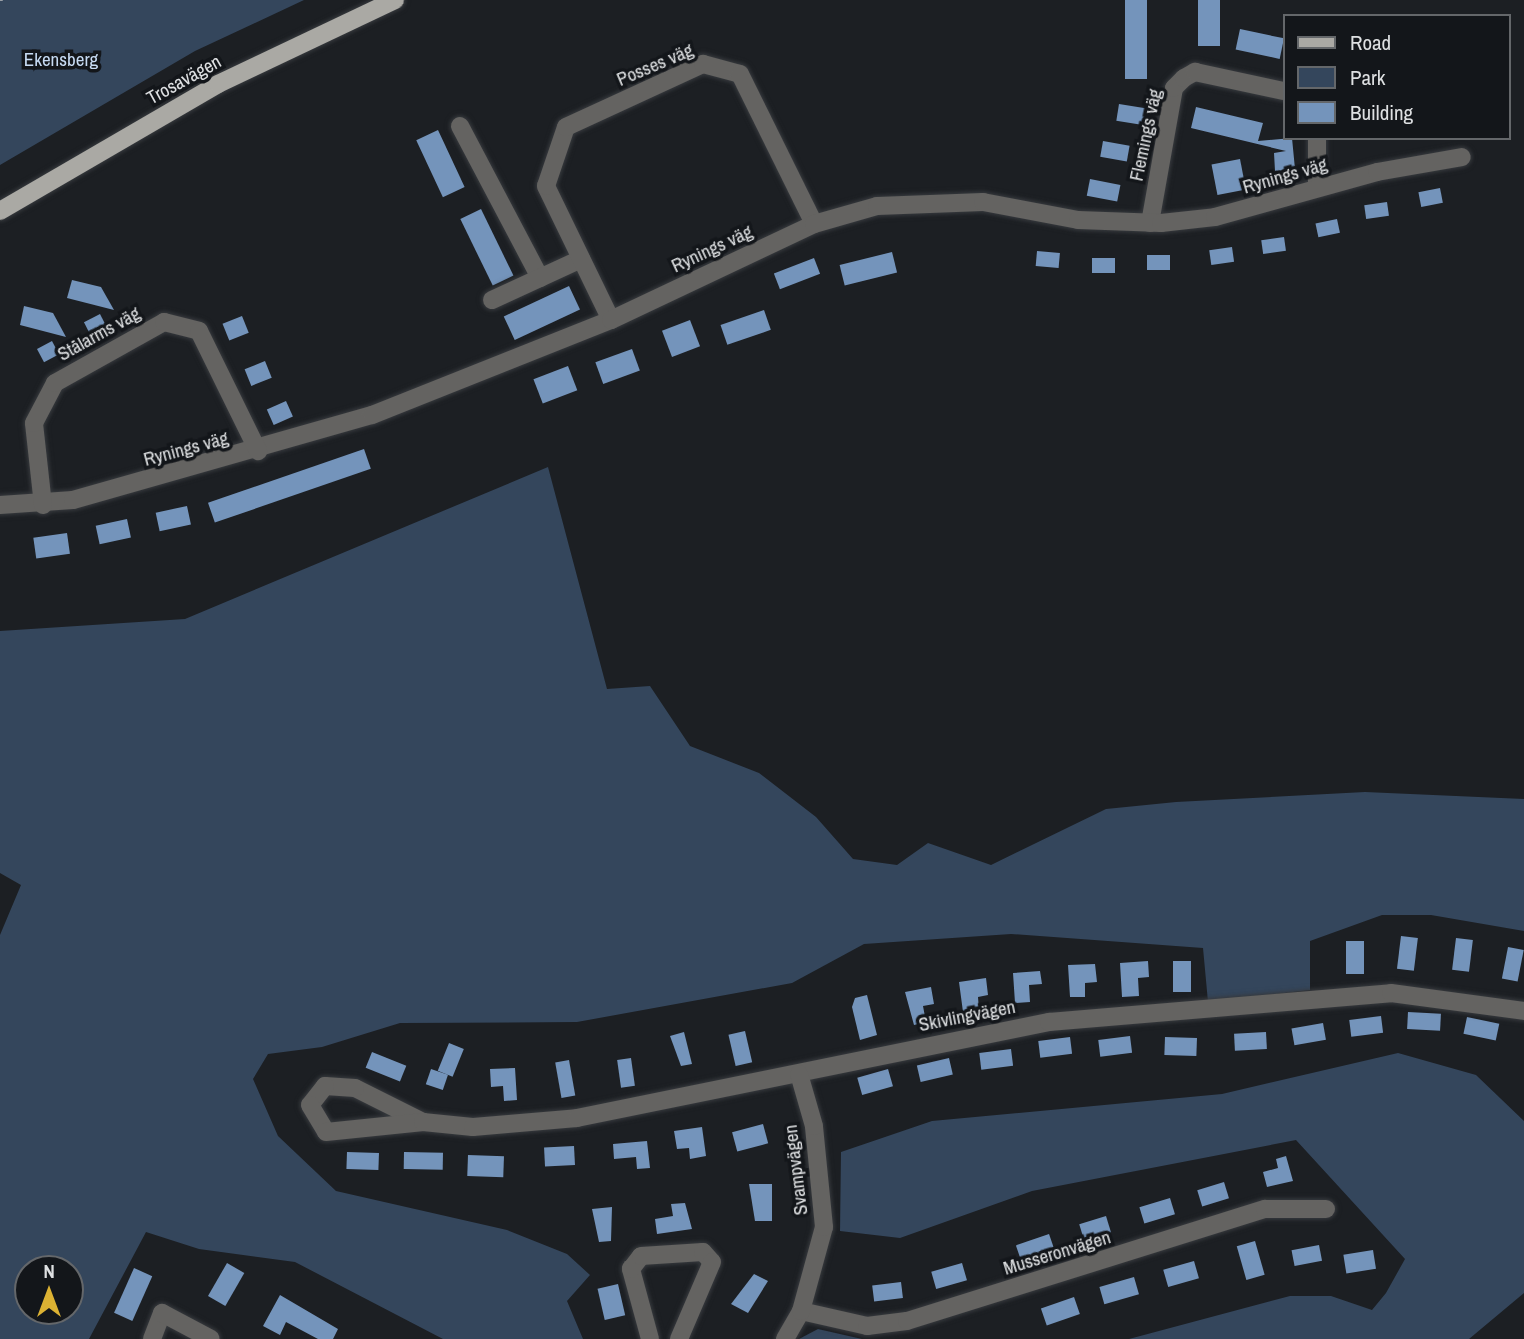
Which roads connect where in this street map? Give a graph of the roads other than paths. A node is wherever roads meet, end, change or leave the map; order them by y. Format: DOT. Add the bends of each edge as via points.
graph roads {
  1 [pos="395,0"];
  2 [pos="1282,91"];
  3 [pos="460,126"];
  4 [pos="1317,140"];
  5 [pos="1462,157"];
  6 [pos="1317,188"];
  7 [pos="0,211"];
  8 [pos="1150,223"];
  9 [pos="814,224"];
  10 [pos="581,259"];
  11 [pos="540,278"];
  12 [pos="492,300"];
  13 [pos="611,320"];
  14 [pos="258,451"];
  15 [pos="0,505"];
  16 [pos="43,505"];
  17 [pos="1524,1011"];
  18 [pos="799,1074"];
  19 [pos="423,1122"];
  20 [pos="1326,1209"];
  21 [pos="801,1311"];
  22 [pos="152,1339"];
  23 [pos="211,1339"];
  24 [pos="650,1339"];
  25 [pos="679,1339"];
  26 [pos="785,1339"];
  1 -- 7 [label="main road, Trosavägen" via="218,84"];
  2 -- 8 [label="street, Flemings väg" via="1195,72 1174,88"];
  3 -- 11 [label="street"];
  4 -- 6 [label="street"];
  5 -- 6 [label="street, Rynings väg"];
  6 -- 8 [label="street, Rynings väg" via="1215,217"];
  8 -- 9 [label="street, Rynings väg" via="926,201"];
  9 -- 10 [label="street, Posses väg" via="740,74 703,64 566,127 546,186"];
  9 -- 13 [label="street, Rynings väg"];
  10 -- 11 [label="street"];
  10 -- 13 [label="street, Posses väg"];
  11 -- 12 [label="street"];
  13 -- 14 [label="street, Rynings väg" via="372,415"];
  14 -- 16 [label="street, Rynings väg"];
  14 -- 16 [label="street, Stålarms väg" via="199,331 164,322 55,383 34,423"];
  15 -- 16 [label="street, Rynings väg"];
  17 -- 18 [label="street, Skivlingvägen" via="1391,993 1124,1016 969,1034"];
  18 -- 19 [label="street, Skivlingvägen" via="577,1118 472,1127"];
  18 -- 21 [label="street, Svampvägen" via="814,1125 824,1227"];
  19 -- 19 [label="street, Skivlingvägen" via="326,1132 310,1105 325,1086 355,1088"];
  20 -- 21 [label="street, Musseronvägen" via="1265,1209 907,1321 867,1326"];
  21 -- 26 [label="street, Svampvägen"];
  22 -- 23 [label="street" via="162,1313"];
  24 -- 25 [label="street" via="631,1269 641,1256 703,1252 712,1262"];
}
